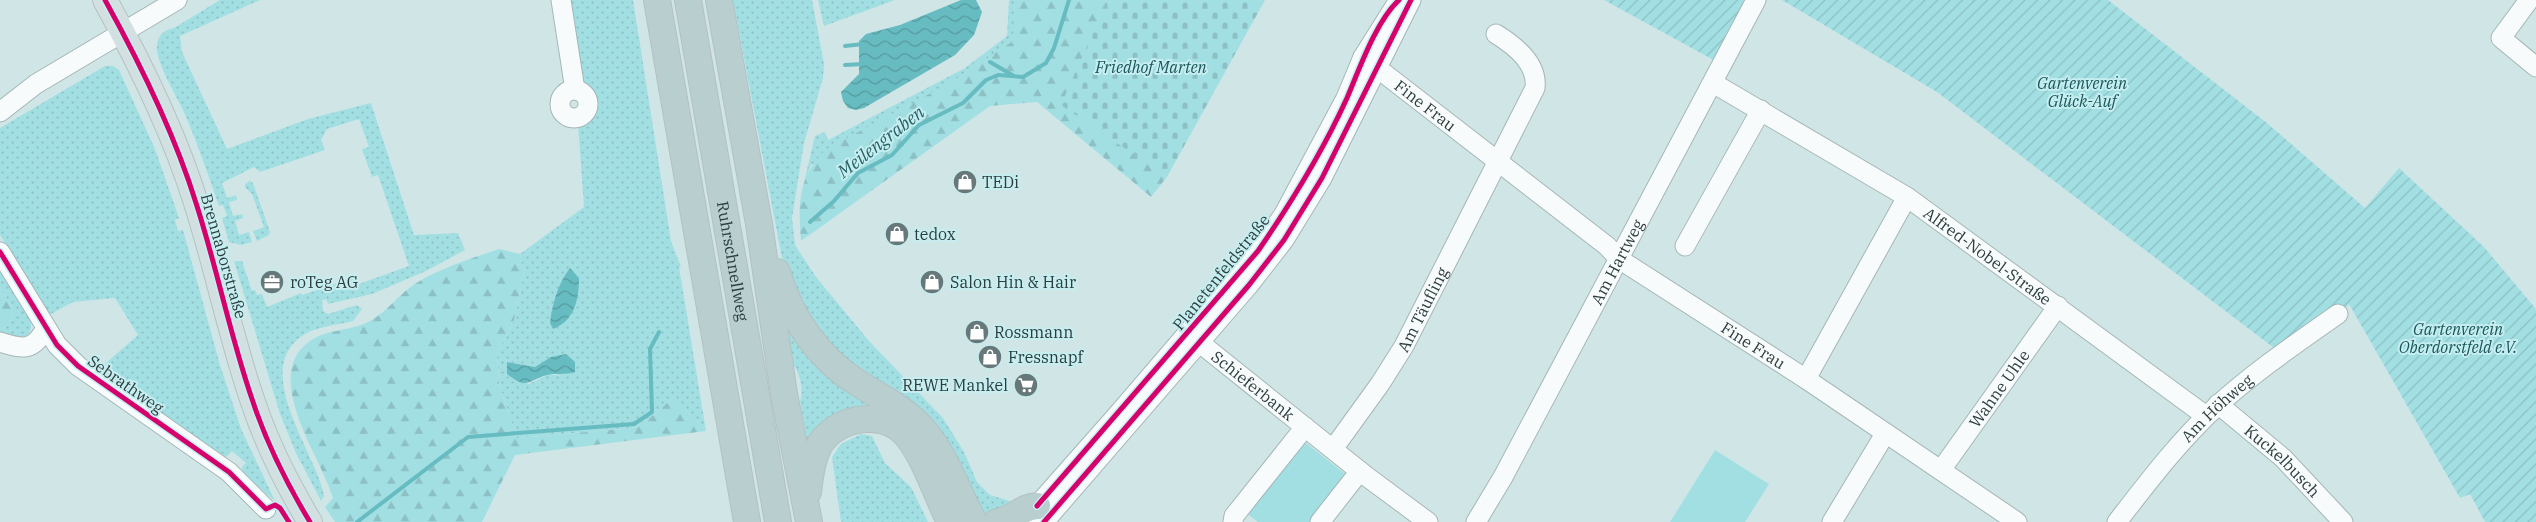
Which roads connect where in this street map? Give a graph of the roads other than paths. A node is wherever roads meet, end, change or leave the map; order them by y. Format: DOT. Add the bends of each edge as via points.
graph roads {
  1 [pos="105,0"];
  2 [pos="177,0"];
  3 [pos="560,0"];
  4 [pos="657,0"];
  5 [pos="688,0"];
  6 [pos="719,0"];
  7 [pos="1398,0"];
  8 [pos="1411,0"];
  9 [pos="1756,0"];
  10 [pos="2529,0"];
  11 [pos="123,31"];
  12 [pos="1496,34"];
  13 [pos="1370,62"];
  14 [pos="2536,67"];
  15 [pos="1713,83"];
  16 [pos="575,90"];
  17 [pos="1761,110"];
  18 [pos="0,112"];
  19 [pos="1497,160"];
  20 [pos="1907,197"];
  21 [pos="759,224"];
  22 [pos="1685,246"];
  23 [pos="0,252"];
  24 [pos="1619,259"];
  25 [pos="2058,306"];
  26 [pos="2338,314"];
  27 [pos="46,328"];
  28 [pos="0,342"];
  29 [pos="1200,343"];
  30 [pos="1806,379"];
  31 [pos="2212,410"];
  32 [pos="1305,427"];
  33 [pos="1885,434"];
  34 [pos="1333,449"];
  35 [pos="1940,470"];
  36 [pos="1360,471"];
  37 [pos="961,498"];
  38 [pos="266,509"];
  39 [pos="1034,517"];
  40 [pos="808,519"];
  41 [pos="310,522"];
  42 [pos="747,522"];
  43 [pos="778,522"];
  44 [pos="950,522"];
  45 [pos="974,522"];
  46 [pos="996,522"];
  47 [pos="1233,522"];
  48 [pos="1320,522"];
  49 [pos="1428,522"];
  50 [pos="1476,522"];
  51 [pos="1832,522"];
  52 [pos="2017,522"];
  53 [pos="2117,522"];
  54 [pos="2344,522"];
  1 -- 11 [label="main road, Brennaborstraße"];
  2 -- 11 [label="street"];
  3 -- 16 [label="street"];
  4 -- 42 [label="highway, Ruhrschnellweg"];
  5 -- 43 [label="highway, Ruhrschnellweg"];
  6 -- 21 [label="highway"];
  7 -- 13 [label="street, Planetenfeldstraße"];
  8 -- 13 [label="street, Planetenfeldstraße"];
  9 -- 15 [label="street, Am Hartweg"];
  10 -- 14 [label="street" via="2501,38"];
  11 -- 18 [label="street" via="36,84"];
  11 -- 41 [label="main road, Brennaborstraße" via="151,86 191,186 252,401 286,480"];
  12 -- 19 [label="street" via="1515,45 1536,81"];
  13 -- 19 [label="street, Fine Frau"];
  13 -- 29 [label="street, Planetenfeldstraße" via="1322,178 1299,217 1268,262"];
  13 -- 39 [label="street, Planetenfeldstraße" via="1346,98 1284,214 1268,236 1068,472"];
  15 -- 17 [label="street, Alfred-Nobel-Straße"];
  15 -- 24 [label="street, Am Hartweg"];
  17 -- 20 [label="street, Alfred-Nobel-Straße"];
  17 -- 22 [label="street"];
  19 -- 24 [label="street, Fine Frau" via="1607,246"];
  19 -- 34 [label="street, Am Täufling" via="1404,346"];
  20 -- 25 [label="street, Alfred-Nobel-Straße"];
  20 -- 30 [label="street"];
  21 -- 37 [label="highway" via="784,295 812,342 840,371 902,410 922,429 940,454"];
  21 -- 40 [label="highway" via="784,394"];
  23 -- 27 [label="street, Sebrathweg"];
  24 -- 30 [label="street, Fine Frau"];
  24 -- 50 [label="street, Am Hartweg"];
  25 -- 31 [label="street, Alfred-Nobel-Straße"];
  25 -- 35 [label="street, Wahne Uhle"];
  26 -- 31 [label="street, Am Höhweg" via="2257,372"];
  27 -- 28 [label="street" via="40,340 30,347"];
  27 -- 38 [label="street, Sebrathweg" via="57,345 78,366 229,472"];
  29 -- 32 [label="street, Schieferbank"];
  29 -- 39 [label="street, Planetenfeldstraße"];
  30 -- 33 [label="street, Fine Frau"];
  31 -- 53 [label="street, Am Höhweg" via="2165,460"];
  31 -- 54 [label="street, Kuckelbusch" via="2283,458"];
  32 -- 34 [label="street, Schieferbank"];
  32 -- 47 [label="street, Schieferbank" via="1234,516"];
  33 -- 35 [label="street, Fine Frau"];
  33 -- 51 [label="street"];
  34 -- 36 [label="street, Schieferbank"];
  35 -- 52 [label="street, Fine Frau"];
  36 -- 48 [label="street"];
  36 -- 49 [label="street, Schieferbank"];
  37 -- 45 [label="highway"];
  37 -- 46 [label="highway" via="981,519"];
  39 -- 46 [label="highway" via="1027,506 1010,520"];
  40 -- 44 [label="highway" via="813,463 821,442 843,424 871,419 894,425 906,434"];
}
